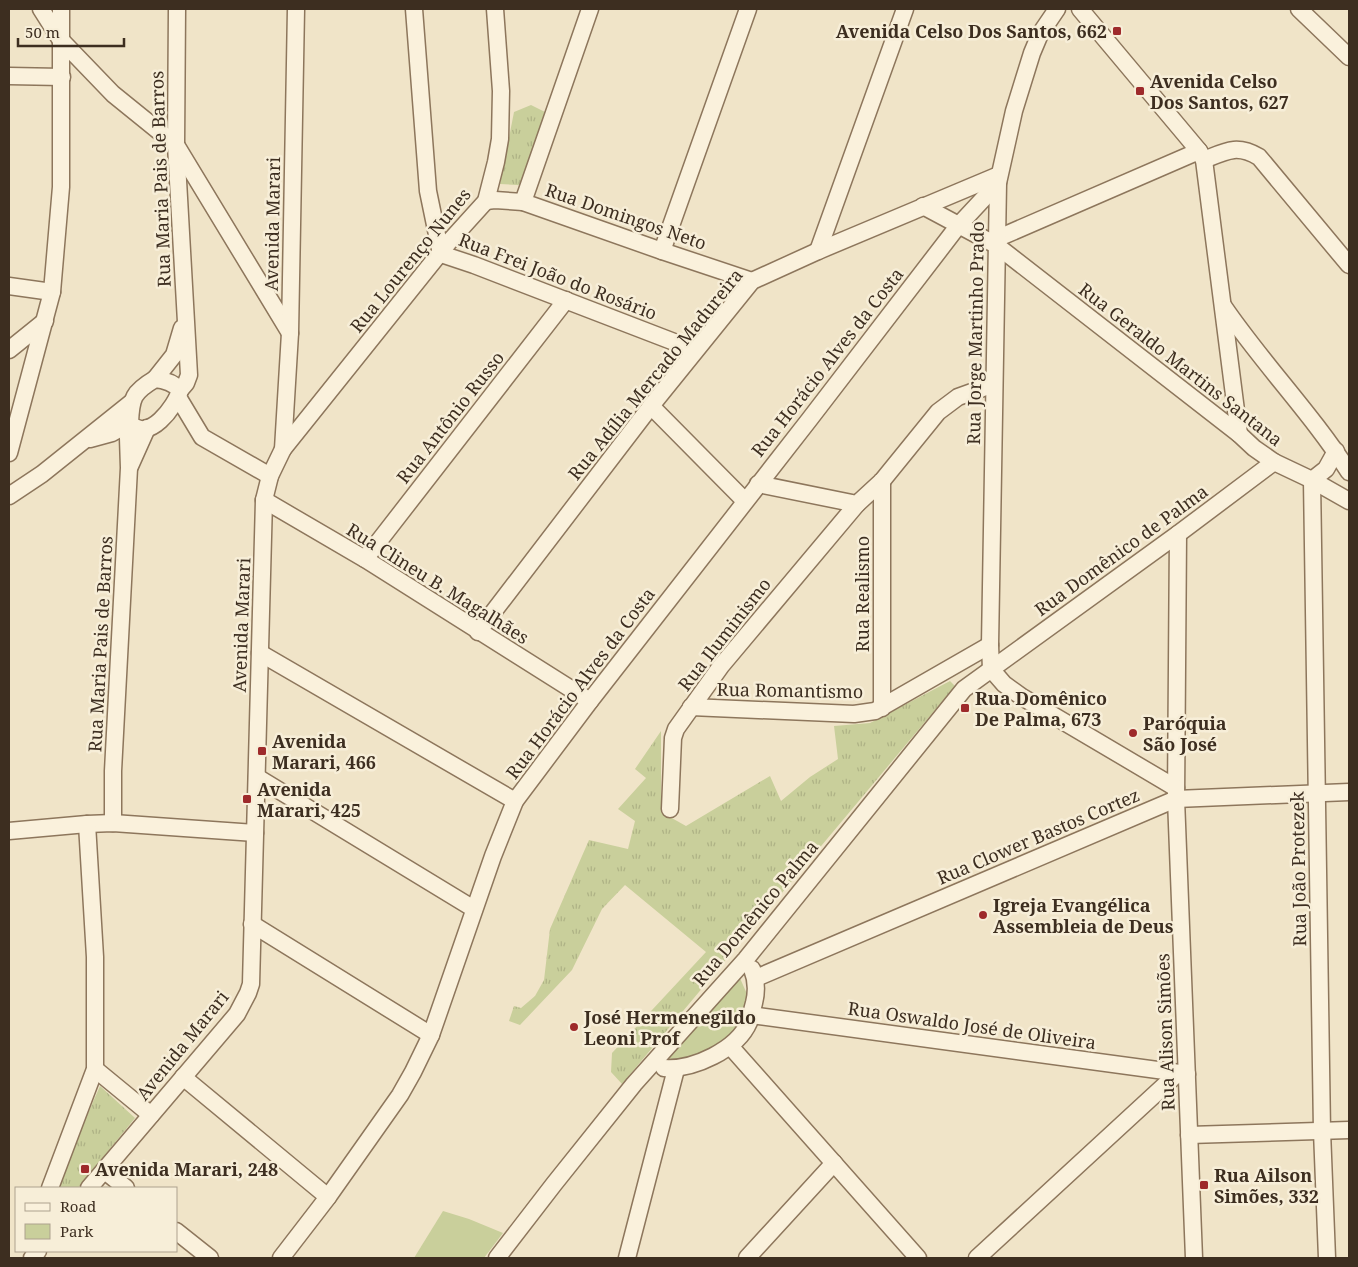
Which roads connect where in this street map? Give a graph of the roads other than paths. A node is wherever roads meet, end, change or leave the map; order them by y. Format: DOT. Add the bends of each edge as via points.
graph roads {
  1 [pos="41,9"];
  2 [pos="61,9"];
  3 [pos="177,9"];
  4 [pos="296,9"];
  5 [pos="414,9"];
  6 [pos="496,9"];
  7 [pos="590,9"];
  8 [pos="748,9"];
  9 [pos="905,9"];
  10 [pos="1057,9"];
  11 [pos="1080,9"];
  12 [pos="1299,9"];
  13 [pos="60,39"];
  14 [pos="1349,57"];
  15 [pos="9,76"];
  16 [pos="62,77"];
  17 [pos="176,146"];
  18 [pos="1201,155"];
  19 [pos="998,179"];
  20 [pos="486,201"];
  21 [pos="523,202"];
  22 [pos="923,206"];
  23 [pos="958,226"];
  24 [pos="996,242"];
  25 [pos="662,251"];
  26 [pos="818,251"];
  27 [pos="441,254"];
  28 [pos="1349,264"];
  29 [pos="752,281"];
  30 [pos="9,286"];
  31 [pos="52,292"];
  32 [pos="566,300"];
  33 [pos="1223,305"];
  34 [pos="185,318"];
  35 [pos="45,321"];
  36 [pos="290,333"];
  37 [pos="9,350"];
  38 [pos="695,350"];
  39 [pos="155,379"];
  40 [pos="994,384"];
  41 [pos="179,393"];
  42 [pos="132,402"];
  43 [pos="651,406"];
  44 [pos="136,426"];
  45 [pos="1239,434"];
  46 [pos="85,440"];
  47 [pos="283,449"];
  48 [pos="1336,451"];
  49 [pos="9,453"];
  50 [pos="1274,462"];
  51 [pos="1349,472"];
  52 [pos="270,476"];
  53 [pos="1312,480"];
  54 [pos="882,481"];
  55 [pos="758,484"];
  56 [pos="9,496"];
  57 [pos="264,500"];
  58 [pos="1349,500"];
  59 [pos="745,501"];
  60 [pos="857,504"];
  61 [pos="1178,534"];
  62 [pos="364,559"];
  63 [pos="478,632"];
  64 [pos="990,645"];
  65 [pos="260,653"];
  66 [pos="991,669"];
  67 [pos="590,701"];
  68 [pos="691,707"];
  69 [pos="882,708"];
  70 [pos="257,777"];
  71 [pos="1349,792"];
  72 [pos="1317,793"];
  73 [pos="1176,794"];
  74 [pos="515,801"];
  75 [pos="670,809"];
  76 [pos="113,823"];
  77 [pos="87,824"];
  78 [pos="9,831"];
  79 [pos="255,832"];
  80 [pos="474,909"];
  81 [pos="252,924"];
  82 [pos="746,959"];
  83 [pos="756,978"];
  84 [pos="751,1015"];
  85 [pos="431,1035"];
  86 [pos="730,1046"];
  87 [pos="649,1066"];
  88 [pos="96,1069"];
  89 [pos="676,1069"];
  90 [pos="1182,1073"];
  91 [pos="183,1077"];
  92 [pos="151,1115"];
  93 [pos="1349,1130"];
  94 [pos="1322,1131"];
  95 [pos="1189,1135"];
  96 [pos="834,1163"];
  97 [pos="106,1171"];
  98 [pos="50,1187"];
  99 [pos="90,1187"];
  100 [pos="125,1187"];
  101 [pos="328,1197"];
  102 [pos="178,1233"];
  103 [pos="915,1257"];
  104 [pos="210,1258"];
  105 [pos="281,1258"];
  106 [pos="498,1258"];
  107 [pos="627,1258"];
  108 [pos="747,1258"];
  109 [pos="977,1258"];
  110 [pos="1194,1258"];
  111 [pos="1327,1258"];
  1 -- 13 [label="street"];
  2 -- 13 [label="street"];
  3 -- 17 [label="street, Rua Maria Pais de Barros"];
  4 -- 36 [label="street, Avenida Marari"];
  5 -- 27 [label="street, Rua Frei João do Rosário" via="428,191"];
  6 -- 20 [label="street, Rua Lourenço Nunes" via="500,139"];
  7 -- 21 [label="street"];
  8 -- 25 [label="street"];
  9 -- 26 [label="street"];
  10 -- 19 [label="street, Rua Jorge Martinho Prado" via="1032,53"];
  11 -- 18 [label="street"];
  12 -- 14 [label="street"];
  13 -- 16 [label="street"];
  13 -- 17 [label="street" via="113,94"];
  15 -- 16 [label="street"];
  16 -- 31 [label="street" via="61,187"];
  17 -- 34 [label="street, Rua Maria Pais de Barros"];
  17 -- 36 [label="street"];
  18 -- 24 [label="street"];
  18 -- 28 [label="street" via="1237,149 1259,158"];
  18 -- 33 [label="street"];
  19 -- 22 [label="street, Rua Adília Mercado Madureira"];
  19 -- 23 [label="street, Rua Horácio Alves da Costa"];
  19 -- 24 [label="street, Rua Jorge Martinho Prado"];
  20 -- 21 [label="street, Rua Domingos Neto"];
  20 -- 27 [label="street, Rua Lourenço Nunes"];
  21 -- 25 [label="street, Rua Domingos Neto"];
  22 -- 23 [label="street, Rua Geraldo Martins Santana"];
  22 -- 26 [label="street, Rua Adília Mercado Madureira"];
  23 -- 24 [label="street, Rua Geraldo Martins Santana"];
  23 -- 55 [label="street, Rua Horácio Alves da Costa"];
  24 -- 40 [label="street, Rua Jorge Martinho Prado"];
  24 -- 45 [label="street, Rua Geraldo Martins Santana"];
  25 -- 29 [label="street, Rua Domingos Neto"];
  26 -- 29 [label="street, Rua Adília Mercado Madureira"];
  27 -- 32 [label="street, Rua Frei João do Rosário"];
  27 -- 47 [label="street, Rua Lourenço Nunes"];
  29 -- 38 [label="street, Rua Adília Mercado Madureira"];
  30 -- 31 [label="street"];
  31 -- 35 [label="street"];
  32 -- 38 [label="street, Rua Frei João do Rosário"];
  32 -- 62 [label="street, Rua Antônio Russo"];
  33 -- 45 [label="street"];
  33 -- 48 [label="street"];
  34 -- 39 [label="street, Rua Maria Pais de Barros" via="174,355"];
  34 -- 41 [label="street, Rua Maria Pais de Barros" via="189,375"];
  35 -- 37 [label="street"];
  35 -- 49 [label="street"];
  36 -- 47 [label="street, Avenida Marari"];
  38 -- 43 [label="street, Rua Adília Mercado Madureira"];
  39 -- 41 [label="street" via="176,386"];
  39 -- 42 [label="street" via="139,388"];
  40 -- 54 [label="street, Rua Iluminismo" via="958,397 938,412"];
  40 -- 64 [label="street, Rua Jorge Martinho Prado"];
  41 -- 44 [label="street" via="160,423"];
  41 -- 52 [label="street" via="202,437"];
  42 -- 44 [label="street"];
  42 -- 46 [label="street"];
  43 -- 59 [label="street"];
  43 -- 63 [label="street, Rua Adília Mercado Madureira"];
  44 -- 46 [label="street"];
  44 -- 76 [label="street, Rua Maria Pais de Barros" via="129,468"];
  45 -- 50 [label="street, Rua Geraldo Martins Santana"];
  46 -- 56 [label="street"];
  47 -- 52 [label="street, Avenida Marari"];
  48 -- 51 [label="street"];
  48 -- 53 [label="street" via="1326,469"];
  50 -- 53 [label="street, Rua Geraldo Martins Santana"];
  50 -- 61 [label="street, Rua Domênico de Palma"];
  52 -- 57 [label="street, Avenida Marari"];
  53 -- 58 [label="street, Rua Geraldo Martins Santana"];
  53 -- 72 [label="street, Rua João Protezek"];
  54 -- 60 [label="street, Rua Iluminismo"];
  54 -- 69 [label="street, Rua Realismo"];
  55 -- 59 [label="street, Rua Horácio Alves da Costa"];
  55 -- 60 [label="street"];
  57 -- 62 [label="street, Rua Clineu B. Magalhães"];
  57 -- 65 [label="street, Avenida Marari"];
  59 -- 67 [label="street, Rua Horácio Alves da Costa"];
  60 -- 68 [label="street, Rua Iluminismo" via="755,624"];
  61 -- 66 [label="street, Rua Domênico de Palma"];
  61 -- 73 [label="street, Rua Alison Simões"];
  62 -- 63 [label="street, Rua Clineu B. Magalhães"];
  63 -- 67 [label="street, Rua Clineu B. Magalhães"];
  64 -- 66 [label="street, Rua Jorge Martinho Prado"];
  64 -- 69 [label="street, Rua Romantismo"];
  65 -- 70 [label="street, Avenida Marari"];
  65 -- 74 [label="street"];
  66 -- 73 [label="street" via="1022,698"];
  66 -- 82 [label="street, Rua Domênico Palma" via="964,689"];
  67 -- 74 [label="street, Rua Horácio Alves da Costa"];
  68 -- 69 [label="street, Rua Romantismo" via="854,714"];
  68 -- 75 [label="street, Rua Iluminismo" via="673,738"];
  70 -- 79 [label="street, Avenida Marari"];
  70 -- 80 [label="street"];
  71 -- 72 [label="street, Rua Clower Bastos Cortez"];
  72 -- 73 [label="street, Rua Clower Bastos Cortez"];
  72 -- 94 [label="street, Rua João Protezek"];
  73 -- 83 [label="street, Rua Clower Bastos Cortez"];
  73 -- 90 [label="street, Rua Alison Simões"];
  74 -- 80 [label="street, Rua Horácio Alves da Costa"];
  76 -- 77 [label="street"];
  76 -- 79 [label="street"];
  77 -- 78 [label="street"];
  77 -- 88 [label="street" via="95,957"];
  79 -- 81 [label="street, Avenida Marari"];
  80 -- 85 [label="street, Rua Horácio Alves da Costa"];
  81 -- 85 [label="street"];
  81 -- 91 [label="street, Avenida Marari" via="248,993 237,1014"];
  82 -- 83 [label="street"];
  82 -- 87 [label="street, Rua Domênico Palma"];
  83 -- 84 [label="street"];
  84 -- 86 [label="street" via="744,1031"];
  84 -- 90 [label="street, Rua Oswaldo José de Oliveira"];
  85 -- 101 [label="street, Rua Horácio Alves da Costa" via="400,1095"];
  86 -- 89 [label="street"];
  86 -- 96 [label="street"];
  87 -- 89 [label="street"];
  87 -- 106 [label="street, Rua Domênico Palma"];
  88 -- 92 [label="street"];
  88 -- 98 [label="street"];
  89 -- 107 [label="street"];
  90 -- 95 [label="street, Rua Alison Simões"];
  90 -- 109 [label="street"];
  91 -- 92 [label="street, Avenida Marari"];
  91 -- 101 [label="street"];
  92 -- 97 [label="street, Avenida Marari"];
  93 -- 94 [label="street"];
  94 -- 95 [label="street"];
  94 -- 111 [label="street, Rua João Protezek"];
  95 -- 110 [label="street, Rua Alison Simões"];
  96 -- 103 [label="street"];
  96 -- 108 [label="street"];
  97 -- 99 [label="street, Avenida Marari"];
  97 -- 100 [label="street"];
  101 -- 105 [label="street, Rua Horácio Alves da Costa"];
  102 -- 104 [label="street"];
}
